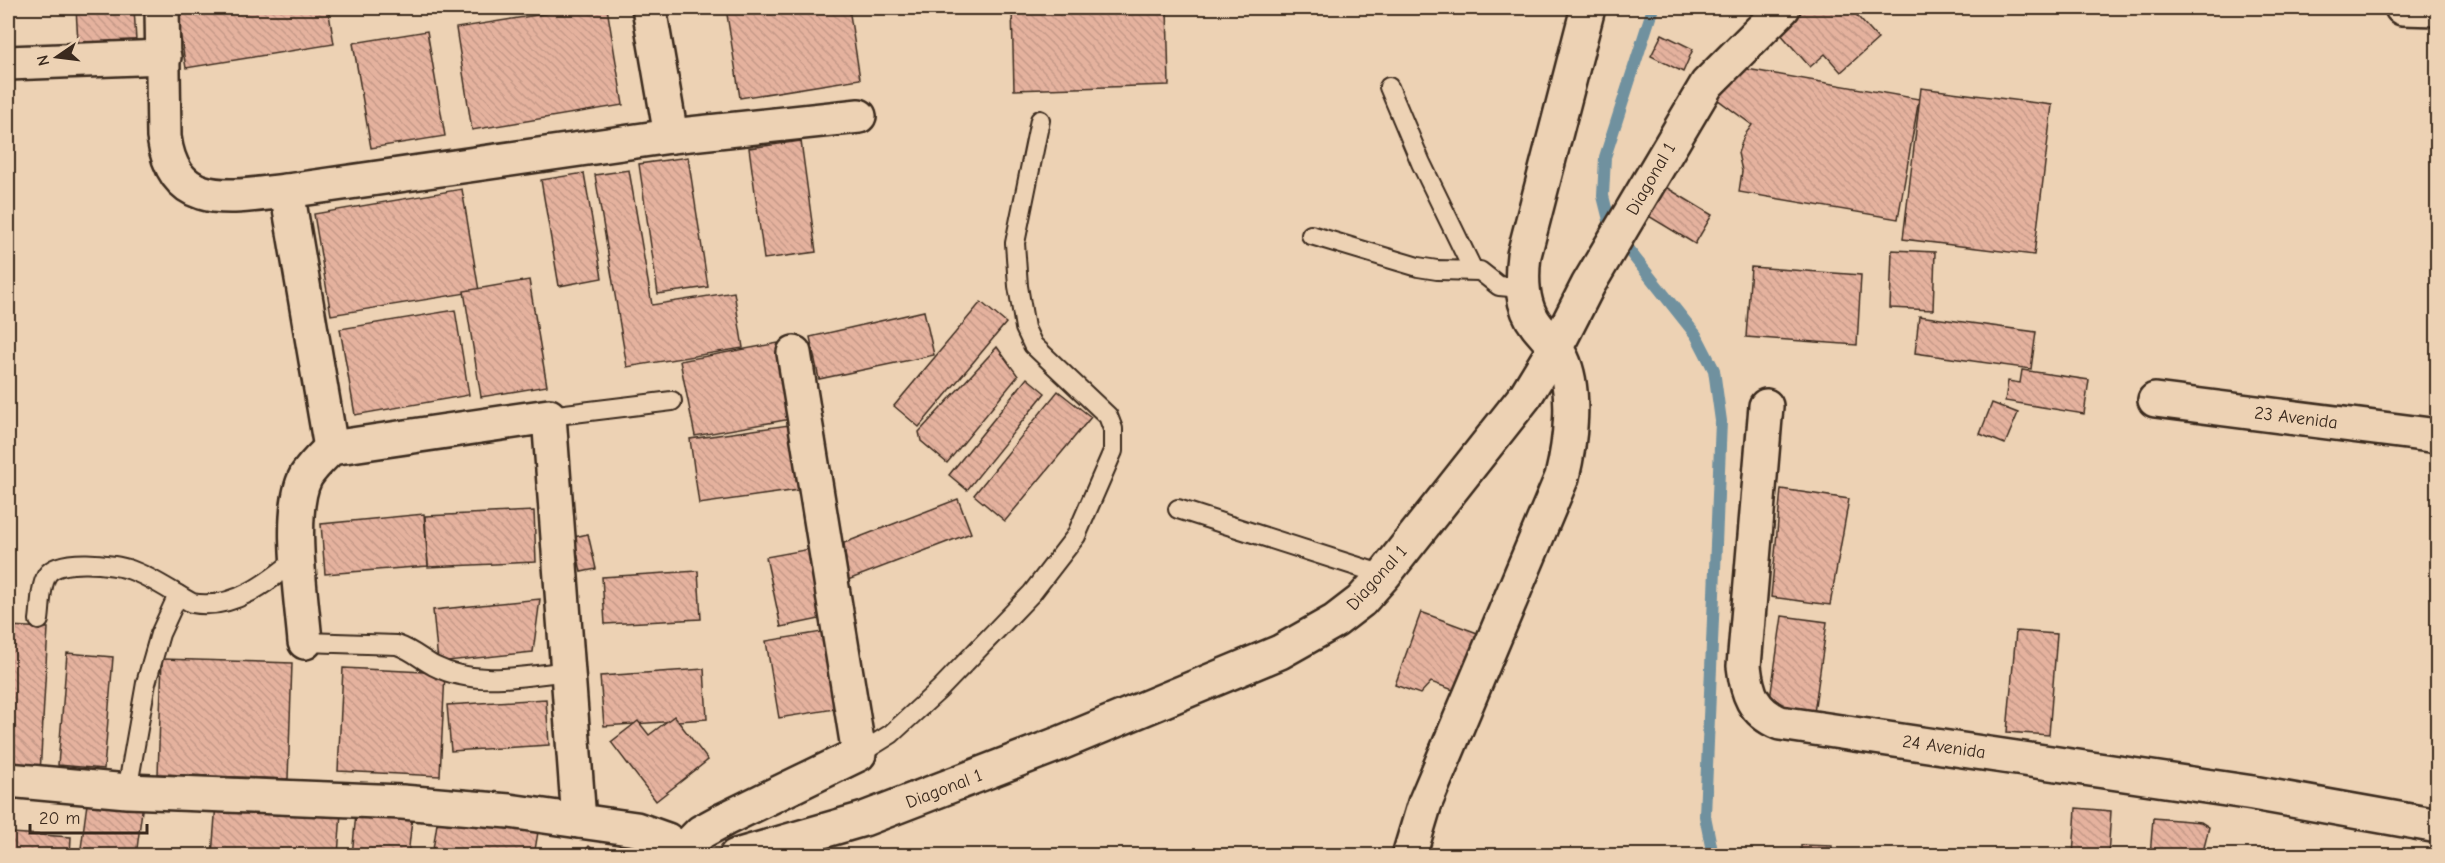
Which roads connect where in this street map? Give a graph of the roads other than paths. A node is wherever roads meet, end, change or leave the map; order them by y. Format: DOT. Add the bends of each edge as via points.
graph roads {
  1 [pos="162,8"];
  2 [pos="649,8"];
  3 [pos="1588,8"];
  4 [pos="1784,8"];
  5 [pos="2402,8"];
  6 [pos="2438,9"];
  7 [pos="164,57"];
  8 [pos="8,63"];
  9 [pos="1389,87"];
  10 [pos="859,116"];
  11 [pos="1040,120"];
  12 [pos="671,136"];
  13 [pos="287,191"];
  14 [pos="1311,235"];
  15 [pos="1473,270"];
  16 [pos="1522,288"];
  17 [pos="1555,348"];
  18 [pos="794,353"];
  19 [pos="2155,400"];
  20 [pos="672,401"];
  21 [pos="1766,406"];
  22 [pos="549,416"];
  23 [pos="2438,436"];
  24 [pos="331,448"];
  25 [pos="1178,509"];
  26 [pos="299,557"];
  27 [pos="1384,575"];
  28 [pos="178,595"];
  29 [pos="39,620"];
  30 [pos="305,642"];
  31 [pos="568,671"];
  32 [pos="859,754"];
  33 [pos="8,780"];
  34 [pos="127,790"];
  35 [pos="579,820"];
  36 [pos="2438,826"];
  37 [pos="683,854"];
  38 [pos="736,855"];
  39 [pos="1409,855"];
  1 -- 7 [label="street"];
  2 -- 12 [label="street"];
  3 -- 16 [label="street" via="1524,255"];
  4 -- 17 [label="street, Diagonal 1" via="1707,84"];
  5 -- 6 [label="street"];
  7 -- 8 [label="street"];
  7 -- 13 [label="street" via="164,136 172,170 183,182 214,196"];
  9 -- 15 [label="lane"];
  10 -- 12 [label="street"];
  11 -- 32 [label="lane" via="1015,243 1017,286 1025,328 1033,345 1108,416 1113,429 1113,451 1076,536 1032,593 939,690 891,734"];
  12 -- 13 [label="street"];
  13 -- 24 [label="street"];
  14 -- 15 [label="lane" via="1418,267"];
  15 -- 16 [label="lane" via="1499,286"];
  16 -- 17 [label="street" via="1534,323"];
  17 -- 27 [label="street, Diagonal 1" via="1526,395"];
  17 -- 39 [label="street" via="1567,373 1570,394 1568,454 1562,477 1425,803"];
  18 -- 32 [label="street"];
  19 -- 23 [label="street, 23 Avenida"];
  20 -- 22 [label="lane"];
  21 -- 36 [label="street, 24 Avenida" via="1744,666 1746,688 1753,703 1770,719 2253,793"];
  22 -- 24 [label="street"];
  22 -- 31 [label="street"];
  24 -- 26 [label="street" via="305,477 298,501"];
  25 -- 27 [label="lane"];
  26 -- 28 [label="lane" via="258,587 230,600 202,605"];
  26 -- 30 [label="street"];
  27 -- 38 [label="street, Diagonal 1" via="1361,601 1335,621 1280,652 864,819"];
  28 -- 29 [label="lane" via="129,570 98,564 59,565 47,574"];
  28 -- 34 [label="lane" via="159,634 146,683"];
  30 -- 31 [label="lane" via="397,645 434,666 485,678"];
  31 -- 35 [label="street"];
  32 -- 37 [label="street" via="701,832"];
  33 -- 34 [label="street"];
  34 -- 35 [label="street" via="424,803"];
  35 -- 37 [label="street" via="652,834"];
}
